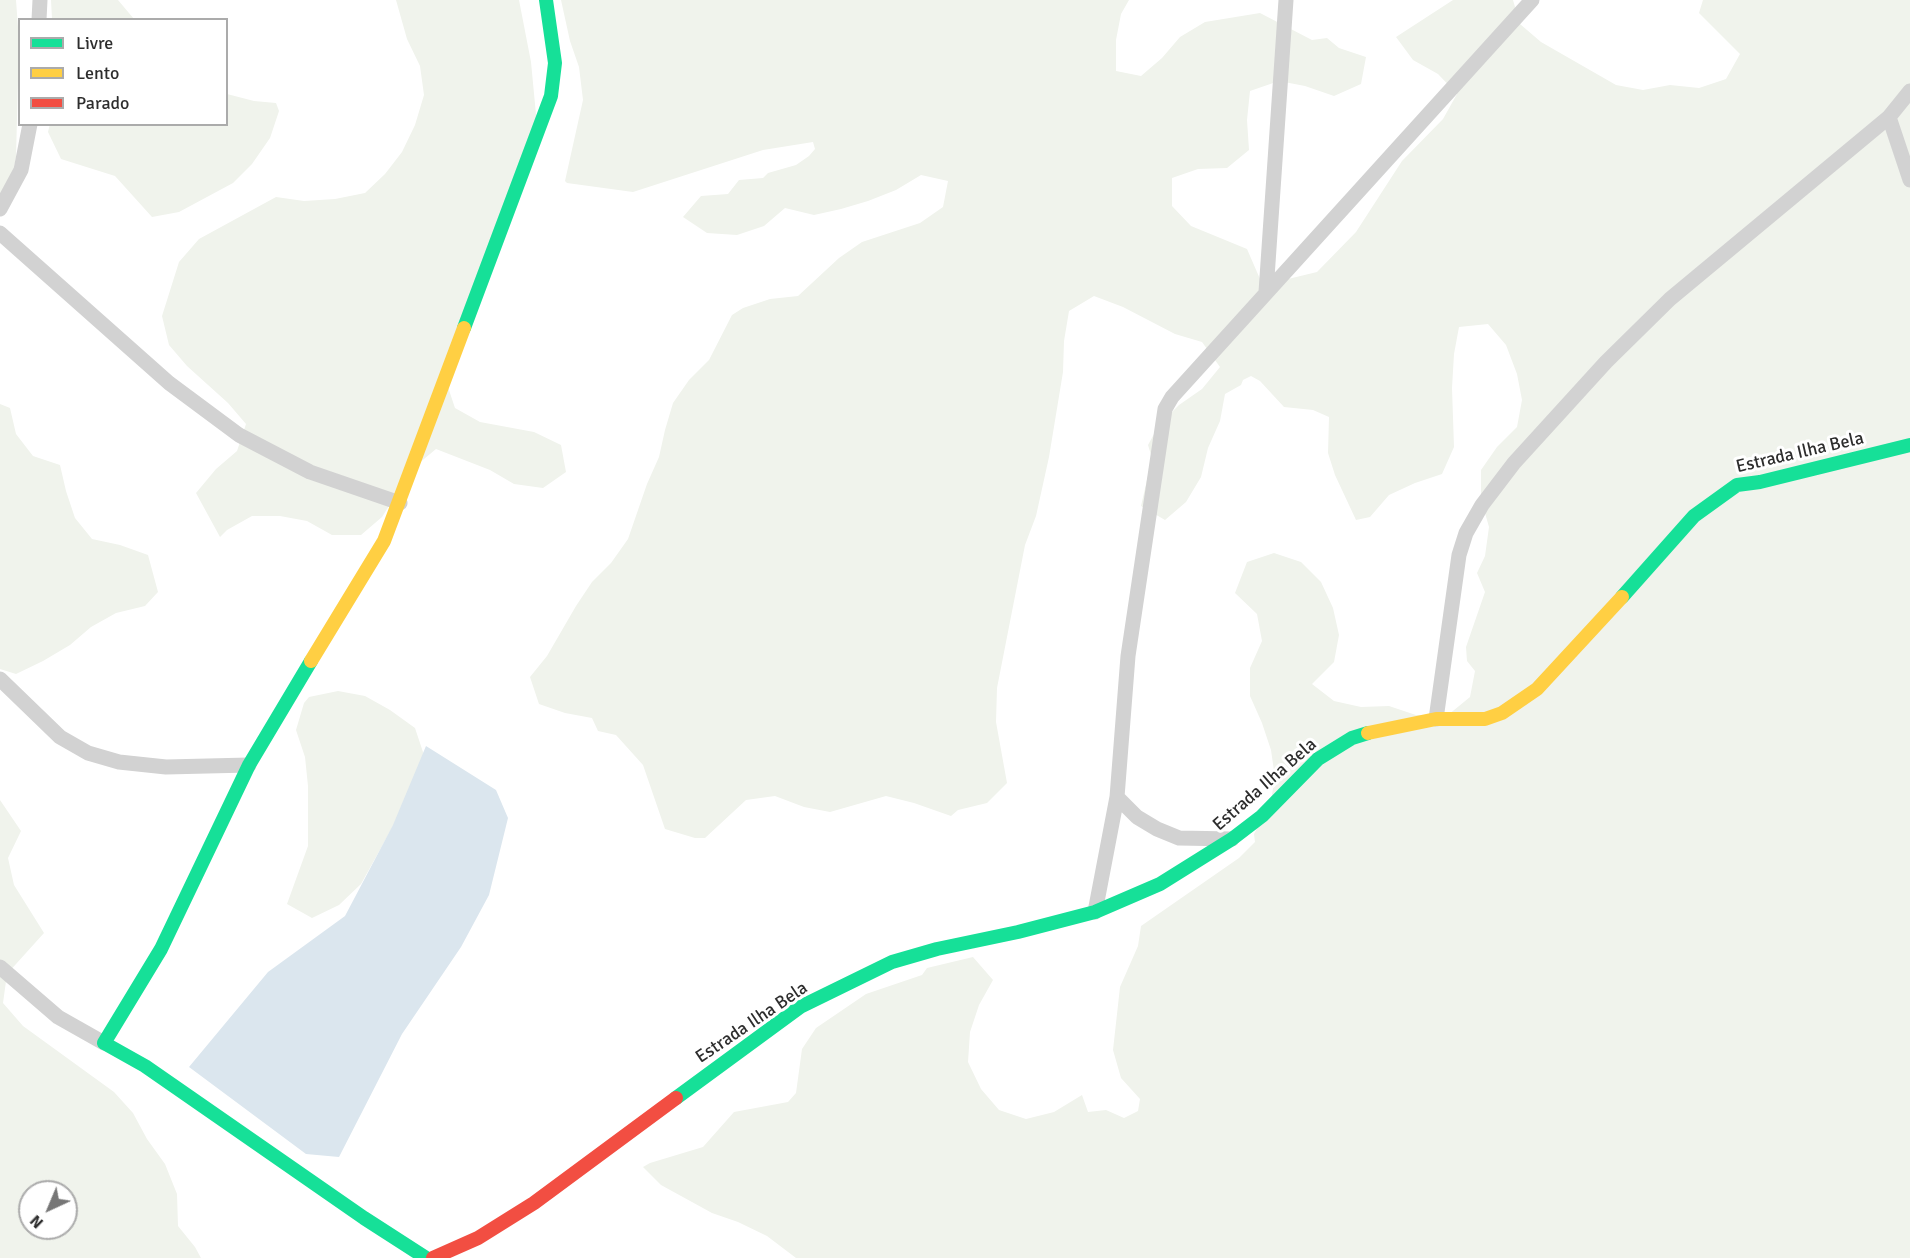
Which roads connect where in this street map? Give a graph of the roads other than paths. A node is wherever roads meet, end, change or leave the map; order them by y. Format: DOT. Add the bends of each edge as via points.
graph roads {
  1 [pos="40,0"];
  2 [pos="546,0"];
  3 [pos="1286,0"];
  4 [pos="1532,0"];
  5 [pos="39,18"];
  6 [pos="1910,92"];
  7 [pos="1890,117"];
  8 [pos="30,126"];
  9 [pos="1910,180"];
  10 [pos="0,209"];
  11 [pos="0,233"];
  12 [pos="1266,292"];
  13 [pos="1910,445"];
  14 [pos="400,503"];
  15 [pos="0,679"];
  16 [pos="1436,719"];
  17 [pos="249,765"];
  18 [pos="1117,797"];
  19 [pos="1232,839"];
  20 [pos="1095,912"];
  21 [pos="0,967"];
  22 [pos="104,1043"];
  23 [pos="426,1258"];
  24 [pos="433,1258"];
  1 -- 5 [label="street"];
  2 -- 14 [label="street" via="555,63 550,96"];
  3 -- 12 [label="street"];
  4 -- 12 [label="street"];
  6 -- 7 [label="street"];
  7 -- 9 [label="street"];
  7 -- 16 [label="street" via="1670,299 1514,463 1482,505 1459,555"];
  8 -- 10 [label="street" via="21,170"];
  11 -- 14 [label="street" via="169,383 239,435 310,472"];
  12 -- 18 [label="street" via="1165,409 1128,656"];
  13 -- 16 [label="street, Estrada Ilha Bela" via="1760,482 1737,484 1677,532 1537,689 1502,713 1485,719"];
  14 -- 17 [label="street" via="384,541"];
  15 -- 17 [label="street" via="60,737 88,753 118,762 166,767"];
  16 -- 19 [label="street, Estrada Ilha Bela" via="1352,738 1318,759 1262,816"];
  17 -- 22 [label="street" via="161,949"];
  18 -- 19 [label="street" via="1137,817 1179,838"];
  18 -- 20 [label="street"];
  19 -- 20 [label="street, Estrada Ilha Bela" via="1160,884"];
  20 -- 24 [label="street, Estrada Ilha Bela" via="892,962 800,1007 534,1203 478,1238"];
  21 -- 22 [label="street" via="58,1017"];
  22 -- 23 [label="street" via="178,1087"];
}
